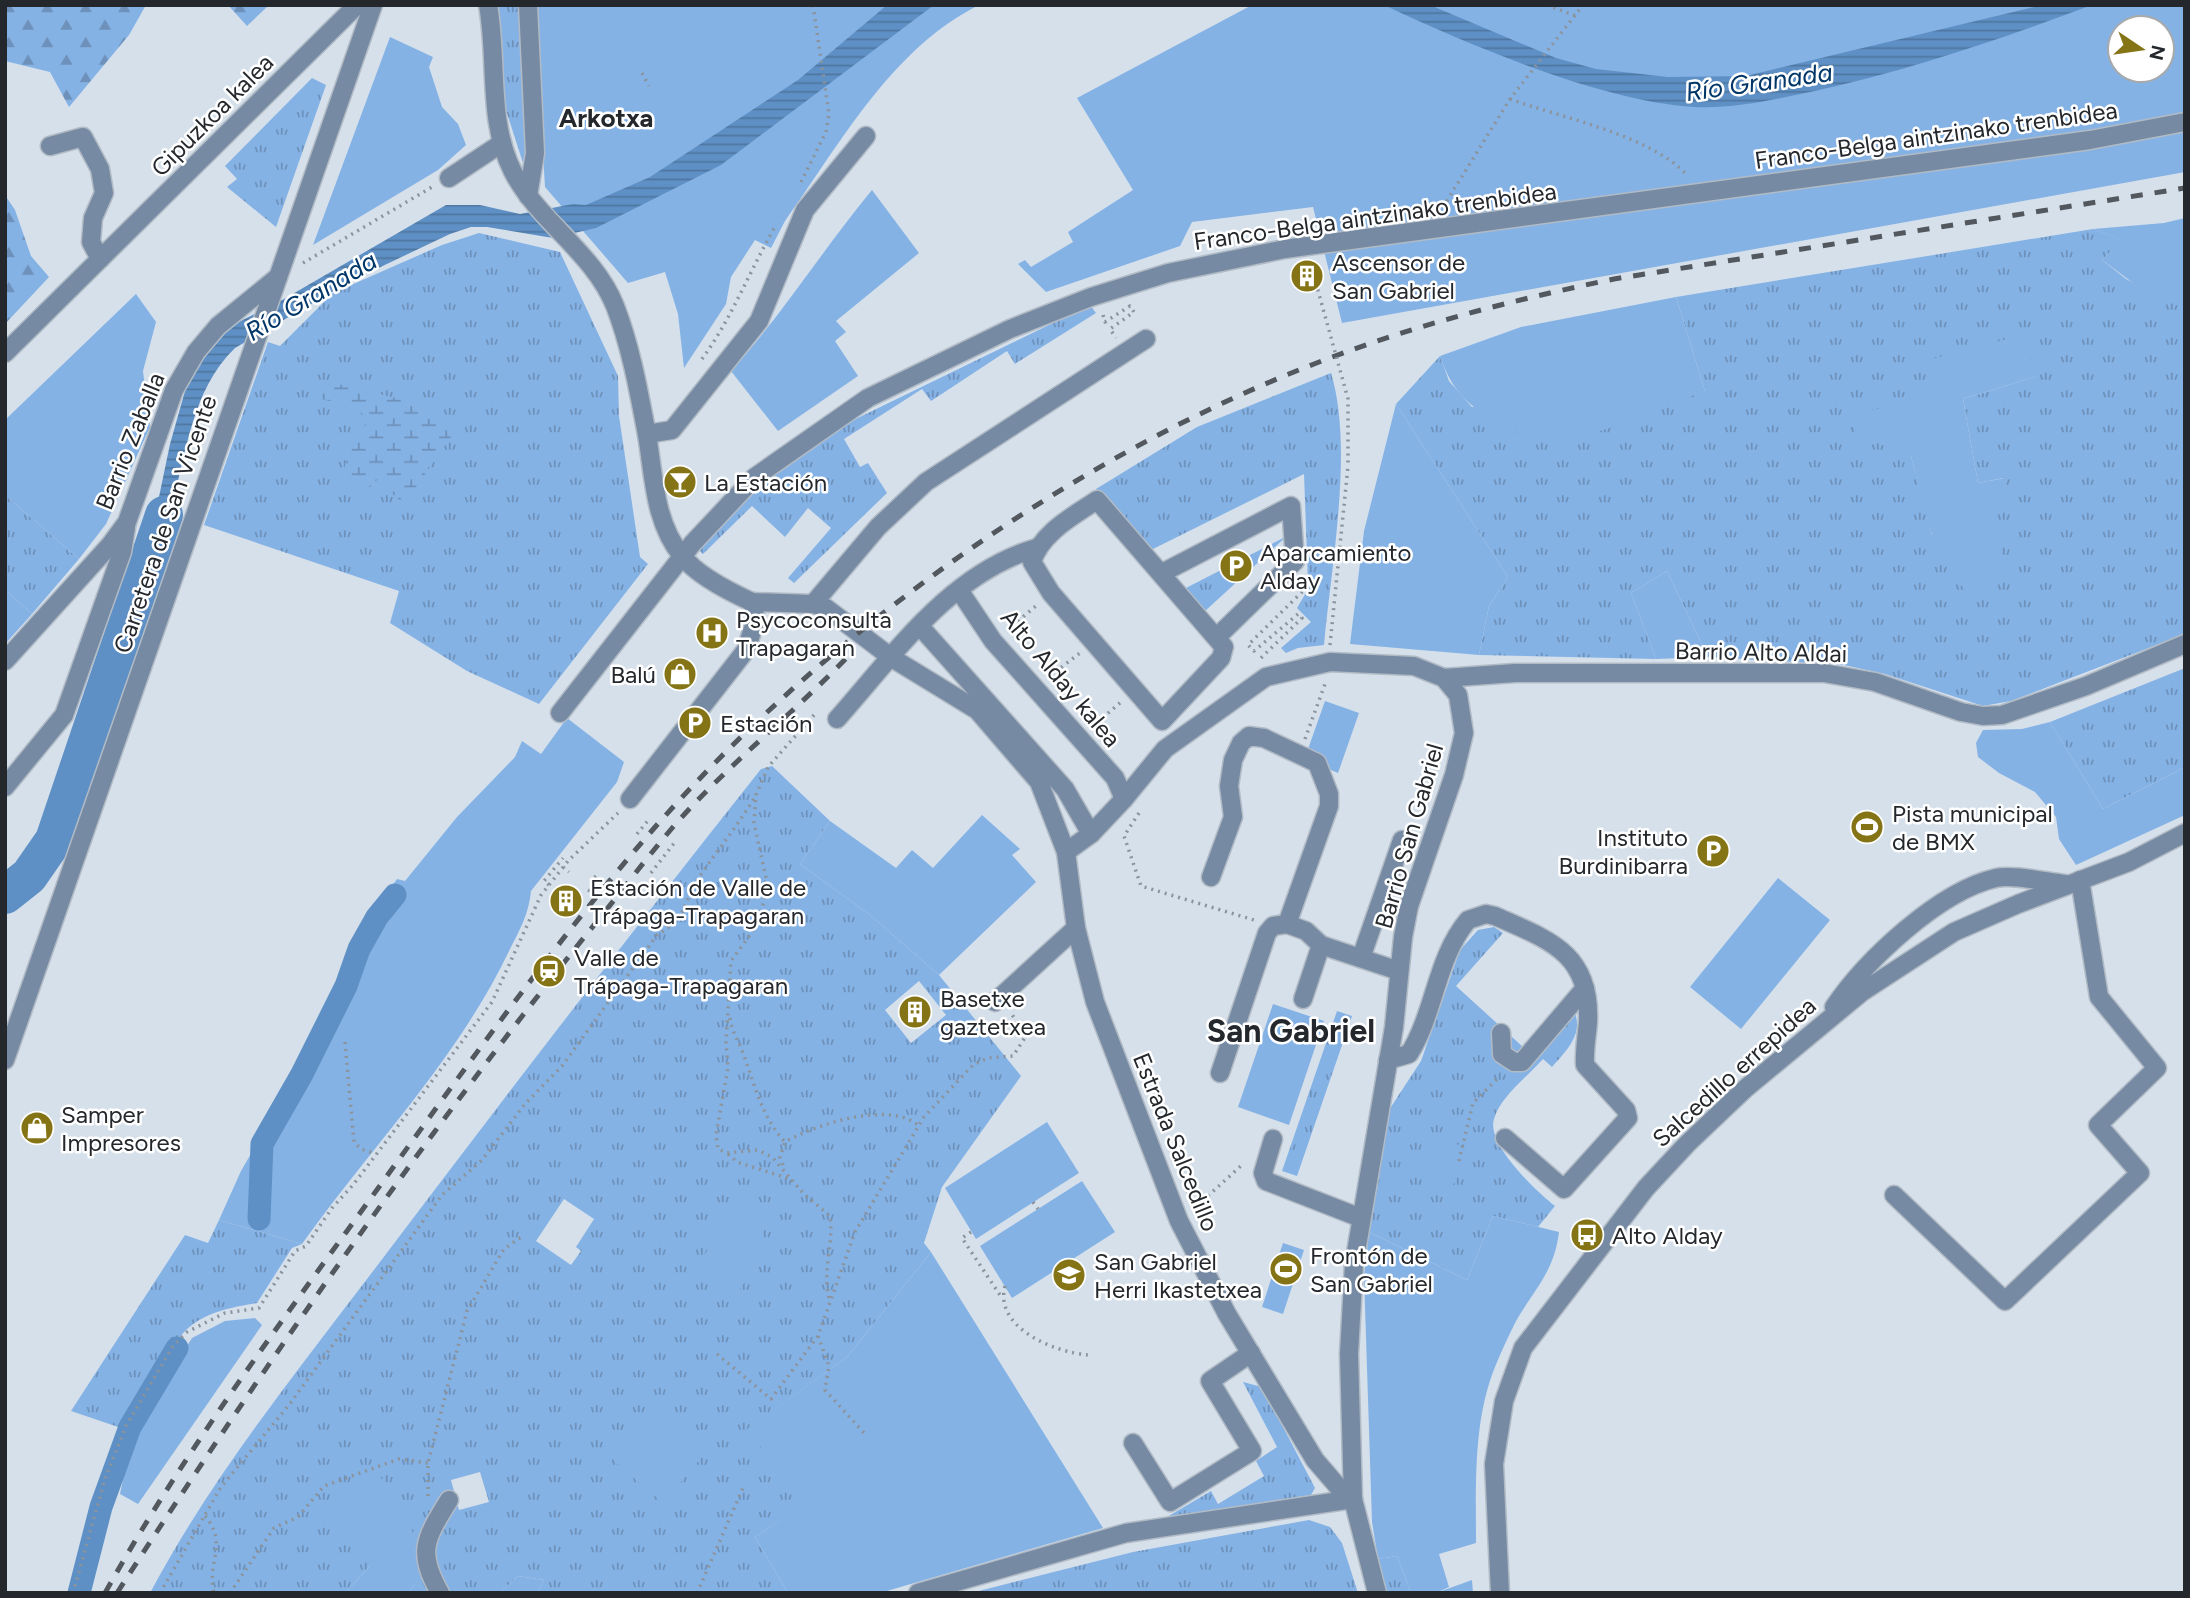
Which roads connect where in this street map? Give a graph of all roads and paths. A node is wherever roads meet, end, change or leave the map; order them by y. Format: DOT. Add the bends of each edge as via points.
graph roads {
  1 [pos="357,5"];
  2 [pos="373,5"];
  3 [pos="488,5"];
  4 [pos="528,5"];
  5 [pos="813,5"];
  6 [pos="1547,5"];
  7 [pos="1583,5"];
  8 [pos="1576,16"];
  9 [pos="642,73"];
  10 [pos="649,86"];
  11 [pos="1510,99"];
  12 [pos="2185,122"];
  13 [pos="866,135"];
  14 [pos="502,143"];
  15 [pos="50,146"];
  16 [pos="449,178"];
  17 [pos="797,188"];
  18 [pos="1699,194"];
  19 [pos="528,196"];
  20 [pos="778,223"];
  21 [pos="1429,230"];
  22 [pos="100,260"];
  23 [pos="1314,276"];
  24 [pos="278,277"];
  25 [pos="1119,289"];
  26 [pos="1146,339"];
  27 [pos="5,353"];
  28 [pos="1125,353"];
  29 [pos="694,369"];
  30 [pos="647,434"];
  31 [pos="127,522"];
  32 [pos="1036,548"];
  33 [pos="682,557"];
  34 [pos="1286,570"];
  35 [pos="1162,573"];
  36 [pos="959,590"];
  37 [pos="1051,593"];
  38 [pos="750,595"];
  39 [pos="813,604"];
  40 [pos="925,632"];
  41 [pos="1218,636"];
  42 [pos="993,641"];
  43 [pos="1092,642"];
  44 [pos="2185,644"];
  45 [pos="892,658"];
  46 [pos="5,661"];
  47 [pos="1330,662"];
  48 [pos="1266,677"];
  49 [pos="1444,678"];
  50 [pos="1035,689"];
  51 [pos="1136,690"];
  52 [pos="1322,699"];
  53 [pos="560,713"];
  54 [pos="814,715"];
  55 [pos="837,719"];
  56 [pos="1162,721"];
  57 [pos="1078,739"];
  58 [pos="1164,749"];
  59 [pos="1299,753"];
  60 [pos="5,787"];
  61 [pos="756,795"];
  62 [pos="630,799"];
  63 [pos="1124,799"];
  64 [pos="650,818"];
  65 [pos="2185,833"];
  66 [pos="637,834"];
  67 [pos="1090,834"];
  68 [pos="1124,836"];
  69 [pos="1402,841"];
  70 [pos="675,842"];
  71 [pos="1066,852"];
  72 [pos="563,858"];
  73 [pos="563,867"];
  74 [pos="569,872"];
  75 [pos="651,873"];
  76 [pos="1212,877"];
  77 [pos="2074,882"];
  78 [pos="549,885"];
  79 [pos="1280,925"];
  80 [pos="1076,928"];
  81 [pos="1321,945"];
  82 [pos="1361,958"];
  83 [pos="1399,971"];
  84 [pos="1585,988"];
  85 [pos="1001,996"];
  86 [pos="1303,999"];
  87 [pos="729,1011"];
  88 [pos="1822,1024"];
  89 [pos="1502,1034"];
  90 [pos="345,1042"];
  91 [pos="5,1060"];
  92 [pos="1388,1060"];
  93 [pos="1514,1062"];
  94 [pos="1220,1073"];
  95 [pos="919,1126"];
  96 [pos="1505,1138"];
  97 [pos="1273,1139"];
  98 [pos="785,1142"];
  99 [pos="727,1153"];
  100 [pos="376,1154"];
  101 [pos="1246,1157"];
  102 [pos="1459,1161"];
  103 [pos="784,1167"];
  104 [pos="790,1179"];
  105 [pos="1894,1195"];
  106 [pos="1033,1202"];
  107 [pos="1038,1209"];
  108 [pos="1360,1218"];
  109 [pos="971,1232"];
  110 [pos="1205,1232"];
  111 [pos="524,1235"];
  112 [pos="1071,1260"];
  113 [pos="1081,1276"];
  114 [pos="1005,1286"];
  115 [pos="829,1298"];
  116 [pos="1002,1298"];
  117 [pos="818,1336"];
  118 [pos="1251,1353"];
  119 [pos="717,1354"];
  120 [pos="1088,1355"];
  121 [pos="865,1434"];
  122 [pos="1133,1443"];
  123 [pos="428,1463"];
  124 [pos="743,1488"];
  125 [pos="1353,1499"];
  126 [pos="428,1500"];
  127 [pos="449,1500"];
  128 [pos="205,1515"];
  129 [pos="73,1593"];
  130 [pos="160,1593"];
  131 [pos="214,1593"];
  132 [pos="230,1593"];
  133 [pos="440,1593"];
  134 [pos="697,1593"];
  135 [pos="918,1593"];
  136 [pos="1377,1593"];
  137 [pos="1500,1593"];
  1 -- 22 [label="street, Gipuzkoa kalea"];
  2 -- 24 [label="street, Carretera de San Vicente"];
  3 -- 14 [label="street"];
  4 -- 19 [label="street" via="535,153"];
  5 -- 17 [label="path" via="829,114 826,132"];
  6 -- 8 [label="path"];
  7 -- 8 [label="path"];
  8 -- 11 [label="path"];
  9 -- 10 [label="path"];
  11 -- 18 [label="path" via="1623,137 1660,155 1682,170"];
  11 -- 21 [label="path"];
  12 -- 18 [label="street, Franco-Belga aintzinako trenbidea" via="2090,140"];
  13 -- 30 [label="street" via="804,211 759,321 673,430"];
  14 -- 16 [label="street"];
  14 -- 19 [label="street"];
  15 -- 22 [label="street" via="83,137 100,169 104,193 93,218 91,242"];
  16 -- 24 [label="path"];
  18 -- 21 [label="street, Franco-Belga aintzinako trenbidea"];
  19 -- 30 [label="street" via="587,262 614,304"];
  20 -- 29 [label="path" via="724,327"];
  21 -- 25 [label="street, Franco-Belga aintzinako trenbidea" via="1226,259"];
  22 -- 27 [label="street, Gipuzkoa kalea"];
  23 -- 47 [label="path, bridge" via="1349,399 1348,466"];
  24 -- 31 [label="street, Barrio Zaballa" via="218,326 196,352 174,390"];
  24 -- 91 [label="street, Carretera de San Vicente"];
  25 -- 28 [label="path" via="1123,300 1101,316 1105,322 1130,306 1134,312 1110,329"];
  25 -- 33 [label="street, Franco-Belga aintzinako trenbidea" via="1010,329 868,398 755,477"];
  26 -- 28 [label="street"];
  28 -- 39 [label="street" via="926,482 878,527"];
  30 -- 33 [label="street" via="658,507"];
  31 -- 46 [label="street, Barrio Zaballa"];
  31 -- 60 [label="street" via="122,552 64,715"];
  32 -- 35 [label="street" via="1097,499"];
  32 -- 36 [label="street" via="1019,553"];
  32 -- 37 [label="street" via="1032,562"];
  33 -- 38 [label="street"];
  33 -- 53 [label="street, Franco-Belga aintzinako trenbidea"];
  34 -- 35 [label="street" via="1295,561 1291,506"];
  34 -- 41 [label="street"];
  34 -- 48 [label="path" via="1304,590 1248,645 1254,650 1298,614 1302,618 1261,658"];
  35 -- 41 [label="street"];
  36 -- 42 [label="street, Alto Alday kalea"];
  36 -- 45 [label="street" via="923,619"];
  37 -- 42 [label="path"];
  37 -- 43 [label="street"];
  38 -- 39 [label="street"];
  38 -- 62 [label="street" via="756,619 746,650"];
  39 -- 45 [label="street, Estrada Salcedillo" via="826,608"];
  40 -- 67 [label="street" via="1065,789"];
  41 -- 56 [label="street" via="1224,647 1221,658"];
  42 -- 50 [label="street, Alto Alday kalea"];
  43 -- 50 [label="path"];
  43 -- 51 [label="street"];
  44 -- 49 [label="street, Barrio Alto Aldai" via="2086,686 2002,715 1983,716 1875,682 1824,673 1515,673"];
  45 -- 55 [label="street"];
  45 -- 71 [label="street, Estrada Salcedillo" via="977,710 1007,742 1039,782"];
  47 -- 48 [label="street"];
  47 -- 49 [label="street" via="1414,666"];
  48 -- 58 [label="street"];
  49 -- 83 [label="street, Barrio San Gabriel" via="1458,695 1464,733 1409,906"];
  50 -- 57 [label="street, Alto Alday kalea"];
  51 -- 56 [label="street"];
  51 -- 57 [label="path"];
  52 -- 59 [label="path"];
  54 -- 61 [label="path" via="768,767"];
  56 -- 58 [label="street"];
  57 -- 63 [label="street, Alto Alday kalea" via="1115,778"];
  58 -- 63 [label="street"];
  59 -- 76 [label="street" via="1264,738 1249,736 1241,743 1228,786 1233,817"];
  59 -- 79 [label="street" via="1317,763 1329,806"];
  61 -- 87 [label="path" via="754,823 766,878 764,902 752,932 731,961"];
  61 -- 128 [label="path" via="699,878 685,912 657,935 562,1066 525,1104 482,1160 442,1195 289,1405 221,1487"];
  62 -- 73 [label="path"];
  63 -- 67 [label="street"];
  64 -- 66 [label="path"];
  65 -- 77 [label="street, Salcedillo errepidea" via="2129,862"];
  67 -- 71 [label="street"];
  68 -- 79 [label="path" via="1141,886"];
  69 -- 82 [label="street, Barrio San Gabriel"];
  70 -- 75 [label="path"];
  71 -- 80 [label="street, Estrada Salcedillo"];
  72 -- 78 [label="path" via="544,881"];
  73 -- 74 [label="path"];
  73 -- 78 [label="path"];
  77 -- 88 [label="street, Salcedillo errepidea" via="1954,932 1861,992"];
  77 -- 88 [label="street" via="1997,877 1953,897 1868,963"];
  77 -- 105 [label="street" via="2099,997 2157,1068 2098,1125 2140,1173 2005,1301"];
  78 -- 100 [label="path" via="492,1002"];
  79 -- 81 [label="street, Barrio San Gabriel" via="1306,931"];
  79 -- 94 [label="street" via="1267,933"];
  80 -- 85 [label="street"];
  80 -- 118 [label="street, Estrada Salcedillo" via="1101,1021 1179,1220"];
  81 -- 82 [label="street, Barrio San Gabriel"];
  81 -- 86 [label="street"];
  82 -- 83 [label="street, Barrio San Gabriel"];
  83 -- 92 [label="street, Barrio San Gabriel"];
  84 -- 92 [label="street" via="1572,959 1555,945 1495,916 1476,916 1461,928 1448,953 1409,1054"];
  84 -- 93 [label="street" via="1522,1062"];
  84 -- 96 [label="street" via="1585,1065 1628,1118 1564,1189"];
  85 -- 95 [label="path" via="1026,1035 1022,1044 1013,1056 988,1058 973,1065"];
  87 -- 98 [label="path" via="756,1097"];
  87 -- 99 [label="path" via="728,1068 716,1135 718,1149"];
  88 -- 137 [label="street, Salcedillo errepidea" via="1687,1143 1577,1274 1523,1348 1504,1401 1494,1464"];
  89 -- 93 [label="street" via="1502,1054"];
  90 -- 100 [label="path" via="354,1142"];
  92 -- 108 [label="street, Barrio San Gabriel"];
  93 -- 102 [label="path" via="1473,1103"];
  95 -- 98 [label="path" via="894,1114 874,1115 817,1127"];
  95 -- 115 [label="path" via="855,1232"];
  97 -- 108 [label="street" via="1263,1173 1266,1181"];
  98 -- 103 [label="path" via="780,1157"];
  99 -- 103 [label="path" via="758,1150"];
  99 -- 104 [label="path" via="737,1162"];
  100 -- 129 [label="path" via="306,1246 295,1251 259,1308 225,1313 187,1332 173,1346 127,1426 105,1479"];
  101 -- 110 [label="path" via="1242,1169 1198,1205"];
  103 -- 104 [label="path"];
  104 -- 115 [label="path" via="830,1216"];
  106 -- 107 [label="path"];
  108 -- 125 [label="street, Barrio San Gabriel" via="1349,1354"];
  109 -- 116 [label="path" via="962,1238"];
  111 -- 123 [label="path" via="504,1250 467,1311"];
  112 -- 113 [label="path"];
  114 -- 116 [label="path"];
  115 -- 117 [label="path"];
  116 -- 120 [label="path" via="1013,1323 1074,1354"];
  117 -- 119 [label="path" via="771,1399"];
  117 -- 121 [label="path" via="829,1366 825,1390"];
  118 -- 122 [label="street" via="1210,1381 1252,1451 1170,1502"];
  118 -- 125 [label="street, Estrada Salcedillo" via="1315,1460"];
  123 -- 126 [label="path"];
  123 -- 132 [label="path" via="399,1459 324,1486 298,1517 274,1528"];
  124 -- 134 [label="path"];
  125 -- 135 [label="street" via="1125,1533"];
  125 -- 136 [label="street"];
  127 -- 133 [label="street" via="427,1537 425,1554"];
  128 -- 130 [label="path"];
  128 -- 131 [label="path" via="218,1542 210,1580"];
}
